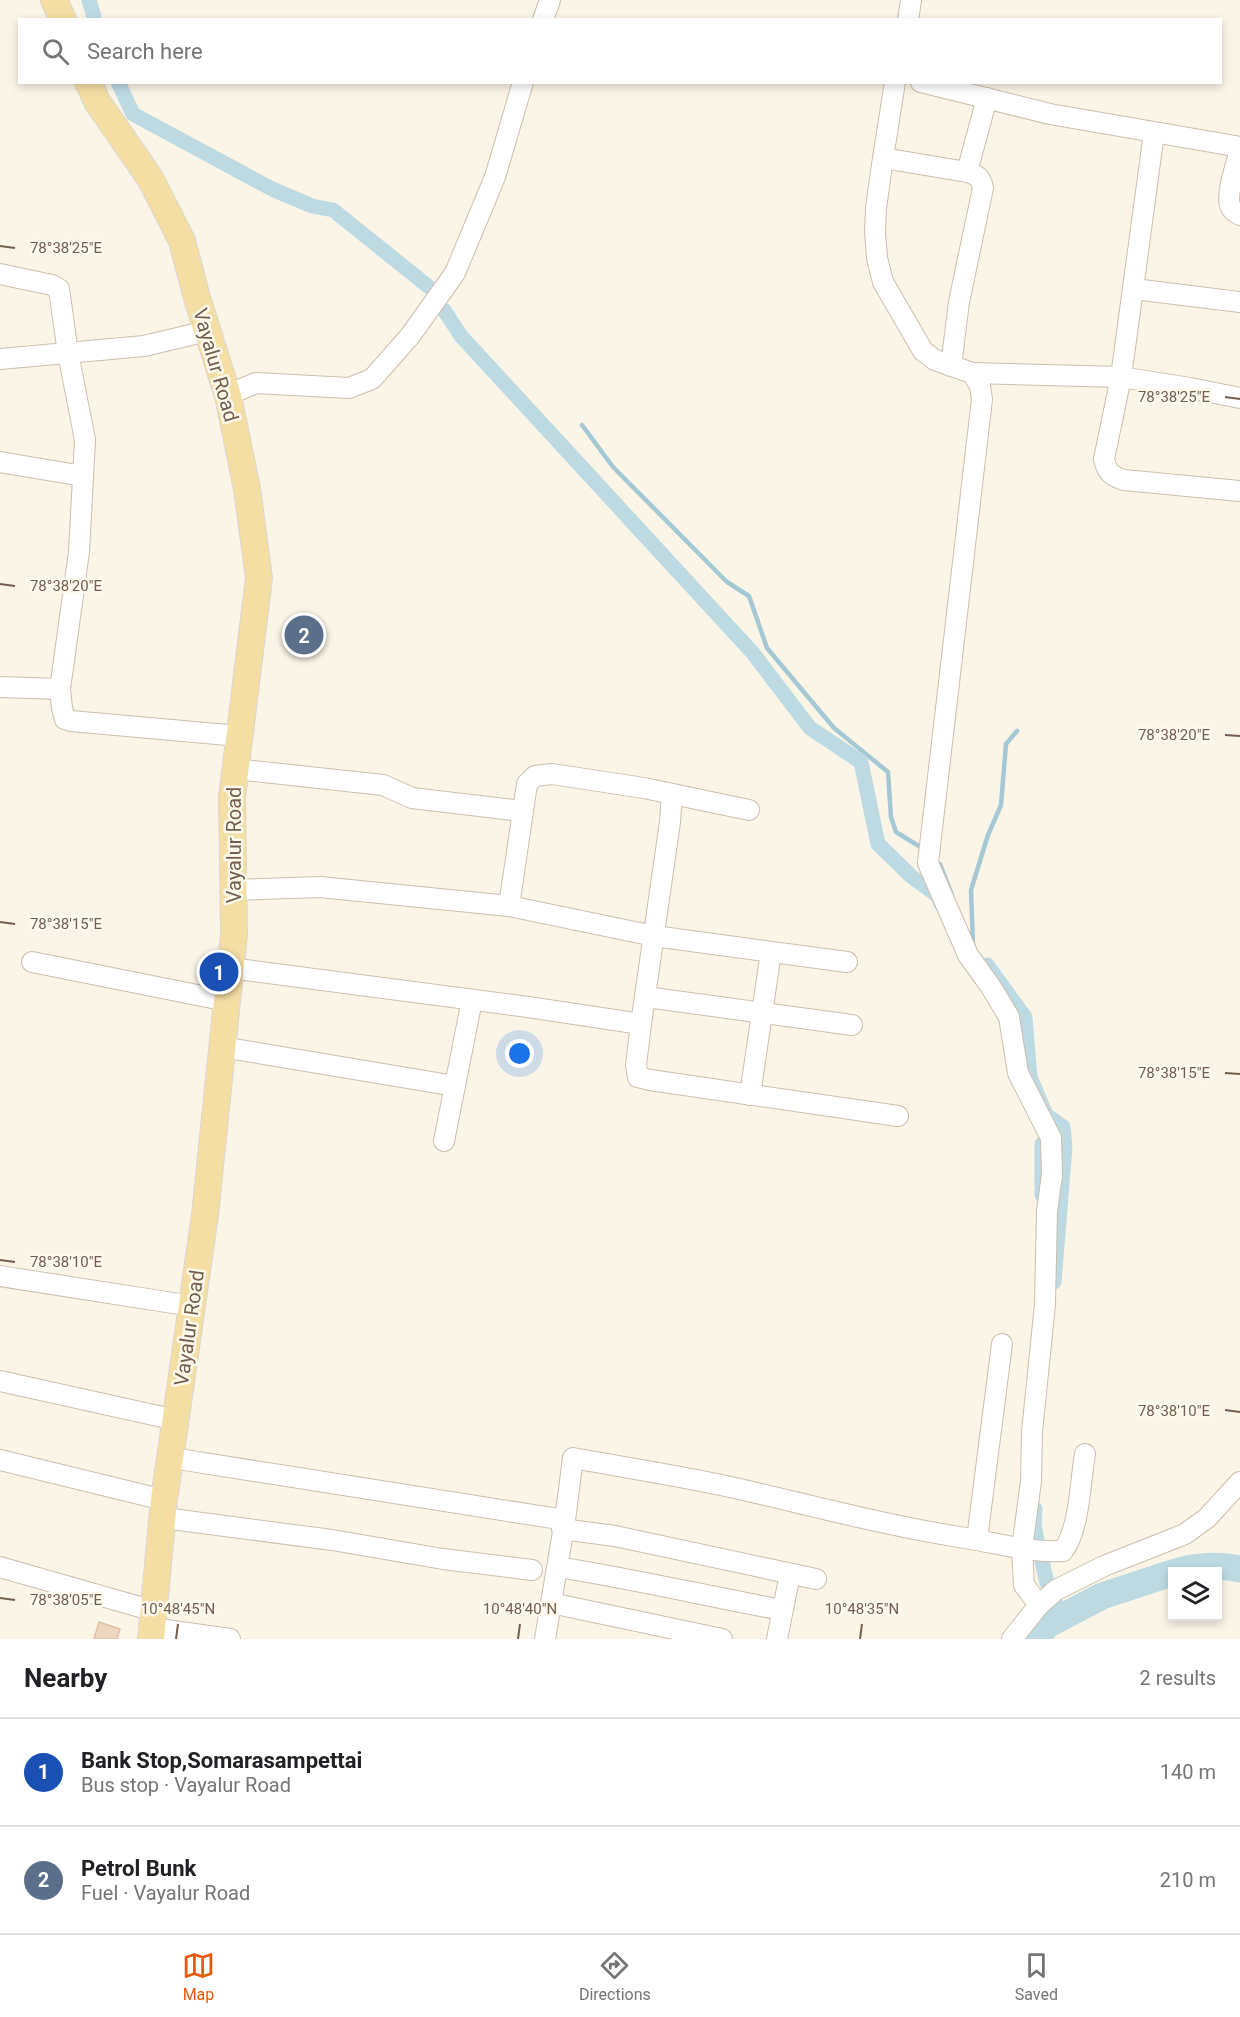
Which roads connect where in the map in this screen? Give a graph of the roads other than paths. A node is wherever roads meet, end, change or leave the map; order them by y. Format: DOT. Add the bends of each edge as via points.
graph roads {
  1 [pos="54,0"];
  2 [pos="550,0"];
  3 [pos="912,0"];
  4 [pos="62,18"];
  5 [pos="544,18"];
  6 [pos="908,18"];
  7 [pos="89,84"];
  8 [pos="522,84"];
  9 [pos="895,84"];
  10 [pos="929,84"];
  11 [pos="987,98"];
  12 [pos="1154,133"];
  13 [pos="1240,149"];
  14 [pos="883,158"];
  15 [pos="967,172"];
  16 [pos="1240,215"];
  17 [pos="0,274"];
  18 [pos="1134,289"];
  19 [pos="1240,302"];
  20 [pos="207,331"];
  21 [pos="68,353"];
  22 [pos="0,359"];
  23 [pos="951,366"];
  24 [pos="972,373"];
  25 [pos="1121,377"];
  26 [pos="1240,398"];
  27 [pos="229,403"];
  28 [pos="0,462"];
  29 [pos="83,476"];
  30 [pos="1240,491"];
  31 [pos="0,687"];
  32 [pos="60,689"];
  33 [pos="239,736"];
  34 [pos="235,770"];
  35 [pos="672,794"];
  36 [pos="749,810"];
  37 [pos="522,811"];
  38 [pos="233,890"];
  39 [pos="509,906"];
  40 [pos="654,936"];
  41 [pos="771,952"];
  42 [pos="847,962"];
  43 [pos="32,963"];
  44 [pos="230,968"];
  45 [pos="646,997"];
  46 [pos="472,999"];
  47 [pos="227,1001"];
  48 [pos="762,1012"];
  49 [pos="641,1024"];
  50 [pos="852,1024"];
  51 [pos="222,1047"];
  52 [pos="455,1086"];
  53 [pos="750,1095"];
  54 [pos="898,1116"];
  55 [pos="444,1141"];
  56 [pos="0,1276"];
  57 [pos="192,1306"];
  58 [pos="1002,1344"];
  59 [pos="0,1382"];
  60 [pos="176,1420"];
  61 [pos="1085,1454"];
  62 [pos="172,1458"];
  63 [pos="0,1460"];
  64 [pos="1240,1482"];
  65 [pos="164,1509"];
  66 [pos="563,1524"];
  67 [pos="977,1539"];
  68 [pos="1022,1549"];
  69 [pos="0,1567"];
  70 [pos="558,1567"];
  71 [pos="532,1570"];
  72 [pos="789,1574"];
  73 [pos="816,1579"];
  74 [pos="551,1603"];
  75 [pos="1039,1605"];
  76 [pos="782,1610"];
  77 [pos="152,1626"];
  78 [pos="230,1639"];
  79 [pos="546,1639"];
  80 [pos="722,1639"];
  81 [pos="777,1639"];
  82 [pos="1012,1639"];
  1 -- 4 [label="main road"];
  2 -- 5 [label="street"];
  3 -- 6 [label="street"];
  7 -- 20 [label="main road, Vayalur Road" via="150,178 182,241"];
  8 -- 27 [label="street" via="495,177 455,273 410,336 372,379 349,388 256,383 237,391"];
  9 -- 14 [label="street"];
  10 -- 11 [label="street"];
  11 -- 12 [label="street"];
  11 -- 15 [label="street"];
  12 -- 13 [label="street"];
  12 -- 18 [label="street"];
  13 -- 16 [label="street" via="1229,204"];
  14 -- 15 [label="street"];
  14 -- 23 [label="street" via="875,232 884,282 923,351"];
  15 -- 23 [label="street" via="982,180 983,188 959,302"];
  17 -- 21 [label="street" via="59,289"];
  18 -- 19 [label="street"];
  18 -- 25 [label="street"];
  20 -- 21 [label="street" via="144,346"];
  20 -- 27 [label="main road, Vayalur Road"];
  21 -- 22 [label="street"];
  21 -- 29 [label="street" via="85,440"];
  23 -- 24 [label="street"];
  24 -- 25 [label="street"];
  24 -- 68 [label="street" via="982,399 928,863 968,955 1009,1017 1018,1073 1051,1138 1045,1304"];
  25 -- 26 [label="street"];
  25 -- 30 [label="street" via="1104,459 1112,476"];
  27 -- 33 [label="main road, Vayalur Road" via="248,489 259,578"];
  28 -- 29 [label="street"];
  29 -- 32 [label="street" via="79,552"];
  31 -- 32 [label="street"];
  32 -- 33 [label="street" via="63,715 71,721"];
  33 -- 34 [label="main road, Vayalur Road"];
  34 -- 37 [label="street" via="383,785 412,798"];
  34 -- 38 [label="main road, Vayalur Road"];
  35 -- 36 [label="street"];
  35 -- 37 [label="street" via="552,774 535,776 527,784"];
  35 -- 40 [label="street"];
  37 -- 39 [label="street"];
  38 -- 39 [label="street" via="320,887"];
  38 -- 44 [label="main road, Vayalur Road"];
  39 -- 40 [label="street"];
  40 -- 41 [label="street"];
  40 -- 45 [label="street"];
  41 -- 42 [label="street"];
  41 -- 48 [label="street"];
  43 -- 47 [label="street"];
  44 -- 46 [label="street"];
  44 -- 47 [label="main road, Vayalur Road"];
  45 -- 48 [label="street"];
  45 -- 49 [label="street"];
  46 -- 49 [label="street"];
  46 -- 52 [label="street"];
  47 -- 51 [label="main road, Vayalur Road"];
  48 -- 50 [label="street"];
  48 -- 53 [label="street"];
  49 -- 53 [label="street" via="638,1077"];
  51 -- 52 [label="street"];
  51 -- 57 [label="main road, Vayalur Road"];
  52 -- 55 [label="street"];
  53 -- 54 [label="street"];
  56 -- 57 [label="street"];
  57 -- 60 [label="main road, Vayalur Road"];
  58 -- 67 [label="street"];
  59 -- 60 [label="street"];
  60 -- 62 [label="main road, Vayalur Road"];
  61 -- 68 [label="street" via="1074,1524 1063,1551"];
  62 -- 65 [label="main road, Vayalur Road"];
  62 -- 66 [label="street"];
  63 -- 65 [label="street"];
  64 -- 75 [label="street" via="1207,1518 1185,1534 1104,1566 1056,1590"];
  65 -- 71 [label="street" via="443,1559"];
  65 -- 77 [label="main road, Vayalur Road"];
  66 -- 67 [label="street" via="573,1458 734,1488 918,1531"];
  66 -- 70 [label="street"];
  66 -- 72 [label="street"];
  67 -- 68 [label="street"];
  68 -- 75 [label="street" via="1024,1585"];
  69 -- 77 [label="street"];
  70 -- 74 [label="street"];
  70 -- 76 [label="street"];
  72 -- 73 [label="street"];
  72 -- 76 [label="street"];
  74 -- 79 [label="street"];
  74 -- 80 [label="street"];
  75 -- 82 [label="street"];
  76 -- 81 [label="street"];
  77 -- 78 [label="street"];
}
